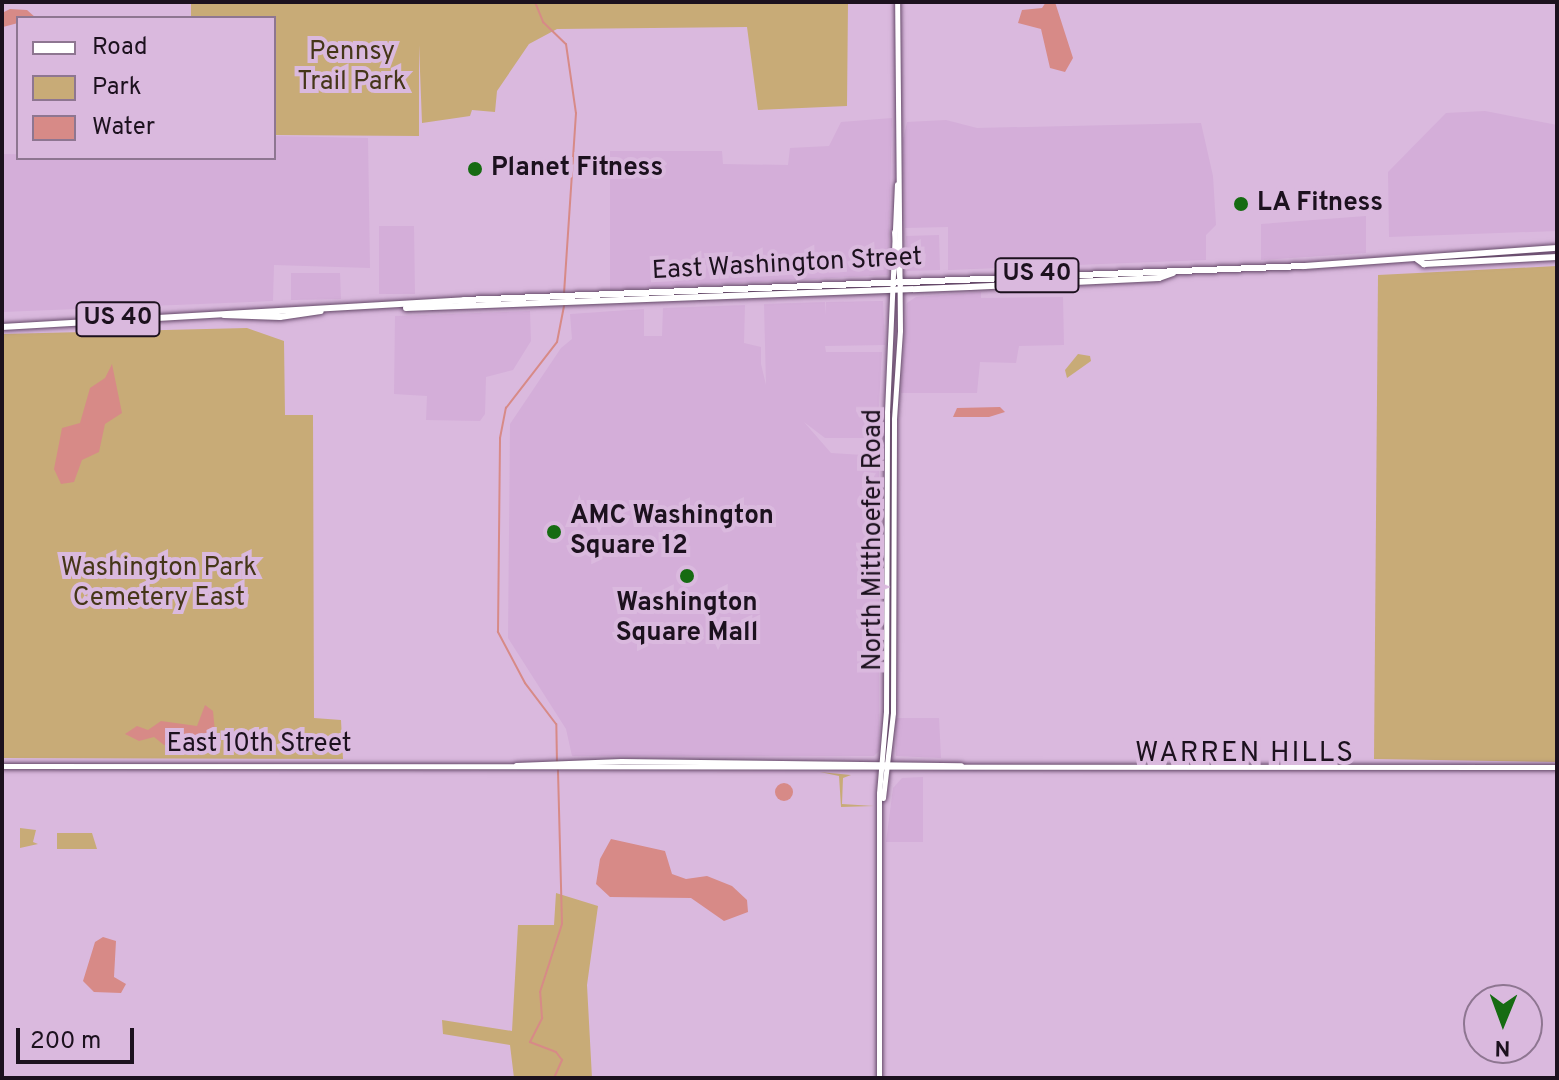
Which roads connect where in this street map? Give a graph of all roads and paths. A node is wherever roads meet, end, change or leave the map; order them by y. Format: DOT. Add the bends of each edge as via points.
graph roads {
  1 [pos="897,2"];
  2 [pos="897,184"];
  3 [pos="1557,248"];
  4 [pos="1557,257"];
  5 [pos="1417,259"];
  6 [pos="1173,273"];
  7 [pos="900,284"];
  8 [pos="892,291"];
  9 [pos="402,307"];
  10 [pos="2,325"];
  11 [pos="886,693"];
  12 [pos="893,715"];
  13 [pos="885,765"];
  14 [pos="2,766"];
  15 [pos="1557,767"];
  16 [pos="879,1078"];
  1 -- 2 [label="main road"];
  2 -- 7 [label="main road"];
  2 -- 7 [label="main road" via="892,228"];
  3 -- 5 [label="main road, East Washington Street / US 40"];
  4 -- 5 [label="main road, East Washington Street / US 40" via="1424,264"];
  5 -- 6 [label="main road, East Washington Street / US 40"];
  6 -- 7 [label="main road, East Washington Street / US 40" via="1159,278"];
  6 -- 7 [label="main road, East Washington Street / US 40" via="1165,269"];
  7 -- 8 [label="main road, East Washington Street / US 40"];
  7 -- 9 [label="main road, East Washington Street / US 40" via="419,302"];
  7 -- 12 [label="main road, North Mitthoefer Road"];
  8 -- 9 [label="main road, East Washington Street / US 40"];
  8 -- 11 [label="main road, North Mitthoefer Road"];
  9 -- 10 [label="main road, East Washington Street / US 40"];
  11 -- 12 [label="main road"];
  11 -- 13 [label="main road, North Mitthoefer Road"];
  12 -- 13 [label="main road, North Mitthoefer Road"];
  13 -- 14 [label="main road, East 10th Street"];
  13 -- 15 [label="main road, East 10th Street"];
  13 -- 16 [label="main road, North Mitthoefer Road"];
}
